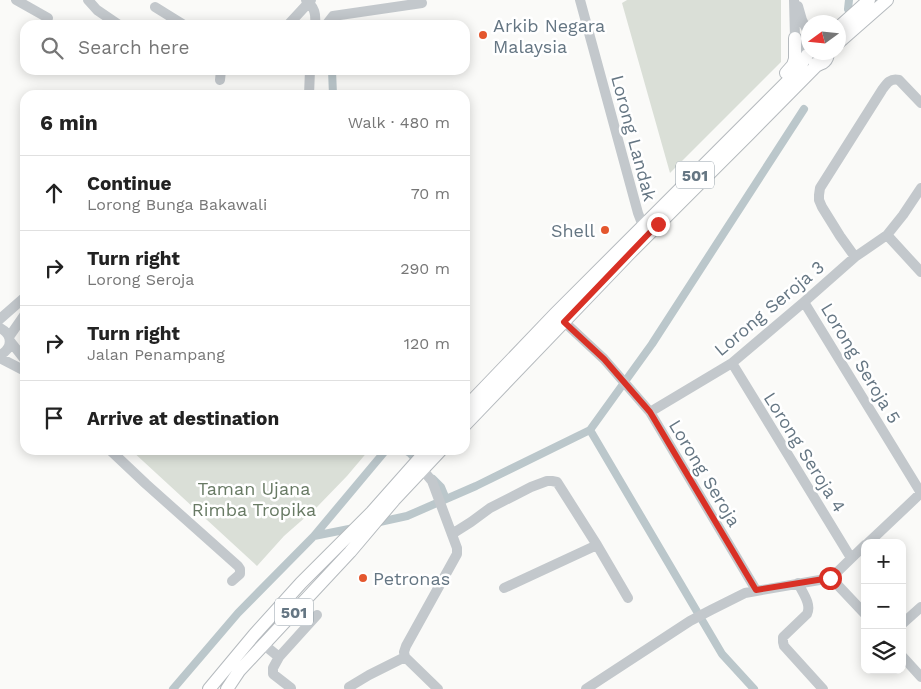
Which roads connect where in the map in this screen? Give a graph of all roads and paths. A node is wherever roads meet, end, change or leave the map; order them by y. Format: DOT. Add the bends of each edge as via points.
graph roads {
  1 [pos="16,0"];
  2 [pos="88,0"];
  3 [pos="580,0"];
  4 [pos="796,0"];
  5 [pos="887,0"];
  6 [pos="309,1"];
  7 [pos="422,3"];
  8 [pos="864,4"];
  9 [pos="155,7"];
  10 [pos="801,17"];
  11 [pos="48,18"];
  12 [pos="112,20"];
  13 [pos="176,20"];
  14 [pos="294,20"];
  15 [pos="315,20"];
  16 [pos="330,20"];
  17 [pos="846,21"];
  18 [pos="846,36"];
  19 [pos="796,38"];
  20 [pos="801,43"];
  21 [pos="803,60"];
  22 [pos="810,60"];
  23 [pos="822,60"];
  24 [pos="823,60"];
  25 [pos="310,75"];
  26 [pos="309,90"];
  27 [pos="921,103"];
  28 [pos="746,124"];
  29 [pos="921,188"];
  30 [pos="658,224"];
  31 [pos="644,226"];
  32 [pos="887,235"];
  33 [pos="630,253"];
  34 [pos="855,257"];
  35 [pos="921,272"];
  36 [pos="20,302"];
  37 [pos="804,302"];
  38 [pos="559,318"];
  39 [pos="0,320"];
  40 [pos="20,322"];
  41 [pos="0,328"];
  42 [pos="9,339"];
  43 [pos="20,353"];
  44 [pos="0,356"];
  45 [pos="732,363"];
  46 [pos="20,368"];
  47 [pos="487,384"];
  48 [pos="470,395"];
  49 [pos="470,403"];
  50 [pos="650,412"];
  51 [pos="470,419"];
  52 [pos="115,455"];
  53 [pos="424,455"];
  54 [pos="434,455"];
  55 [pos="417,468"];
  56 [pos="921,493"];
  57 [pos="452,534"];
  58 [pos="872,539"];
  59 [pos="597,545"];
  60 [pos="861,549"];
  61 [pos="852,558"];
  62 [pos="830,578"];
  63 [pos="232,581"];
  64 [pos="798,583"];
  65 [pos="504,588"];
  66 [pos="756,590"];
  67 [pos="628,598"];
  68 [pos="921,607"];
  69 [pos="861,610"];
  70 [pos="317,615"];
  71 [pos="906,620"];
  72 [pos="263,644"];
  73 [pos="280,656"];
  74 [pos="405,658"];
  75 [pos="906,660"];
  76 [pos="921,677"];
  77 [pos="349,687"];
  78 [pos="291,688"];
  79 [pos="209,689"];
  80 [pos="227,689"];
  81 [pos="438,689"];
  82 [pos="586,689"];
  83 [pos="823,689"];
  1 -- 11 [label="street"];
  2 -- 12 [label="street"];
  3 -- 31 [label="street, Lorong Landak"];
  4 -- 10 [label="street"];
  4 -- 19 [label="street"];
  5 -- 18 [label="main road"];
  6 -- 14 [label="street"];
  6 -- 15 [label="street"];
  7 -- 16 [label="street" via="333,16"];
  8 -- 17 [label="main road"];
  9 -- 13 [label="street"];
  19 -- 20 [label="street"];
  19 -- 28 [label="main road" via="793,65 762,99"];
  21 -- 28 [label="main road, 501" via="796,73"];
  22 -- 23 [label="main road, 501" via="816,64"];
  24 -- 30 [label="main road, 501"];
  25 -- 26 [label="street"];
  27 -- 34 [label="street" via="899,80 891,80 820,188 818,194 822,207"];
  28 -- 31 [label="main road, 501"];
  29 -- 32 [label="street, Lorong Seroja 3"];
  30 -- 31 [label="main road"];
  30 -- 33 [label="main road, 501"];
  31 -- 33 [label="main road"];
  31 -- 38 [label="main road, 501"];
  32 -- 34 [label="street, Lorong Seroja 3"];
  32 -- 35 [label="street"];
  33 -- 38 [label="main road, 501"];
  34 -- 37 [label="street, Lorong Seroja 3"];
  36 -- 39 [label="street"];
  37 -- 45 [label="street, Lorong Seroja 3"];
  37 -- 56 [label="street, Lorong Seroja 5"];
  38 -- 47 [label="main road, 501"];
  38 -- 50 [label="street, Lorong Seroja" via="604,359"];
  38 -- 51 [label="main road, 501"];
  40 -- 42 [label="street"];
  41 -- 42 [label="street" via="6,331"];
  42 -- 43 [label="street"];
  42 -- 44 [label="street" via="8,349"];
  44 -- 46 [label="street"];
  45 -- 50 [label="street, Lorong Seroja 3"];
  45 -- 61 [label="street, Lorong Seroja 4"];
  47 -- 48 [label="main road"];
  47 -- 49 [label="main road, 501"];
  50 -- 66 [label="street, Lorong Seroja"];
  52 -- 63 [label="street" via="238,566 240,574"];
  53 -- 55 [label="main road, 501"];
  54 -- 55 [label="main road, 501"];
  55 -- 57 [label="street" via="432,481"];
  55 -- 72 [label="main road, 501" via="364,537"];
  55 -- 79 [label="main road, 501" via="301,583"];
  56 -- 58 [label="street"];
  57 -- 59 [label="street" via="490,508 552,480 557,482"];
  57 -- 74 [label="street" via="457,554 406,646"];
  59 -- 65 [label="street"];
  59 -- 67 [label="street"];
  60 -- 61 [label="street"];
  61 -- 62 [label="street"];
  62 -- 64 [label="street"];
  62 -- 69 [label="street"];
  64 -- 66 [label="street"];
  64 -- 83 [label="street" via="809,610 783,637 783,642"];
  66 -- 82 [label="street" via="690,621"];
  68 -- 71 [label="street"];
  70 -- 73 [label="street"];
  72 -- 73 [label="street"];
  72 -- 80 [label="main road, 501"];
  73 -- 78 [label="street" via="272,672"];
  74 -- 77 [label="street"];
  74 -- 81 [label="street"];
  75 -- 76 [label="street"];
}
